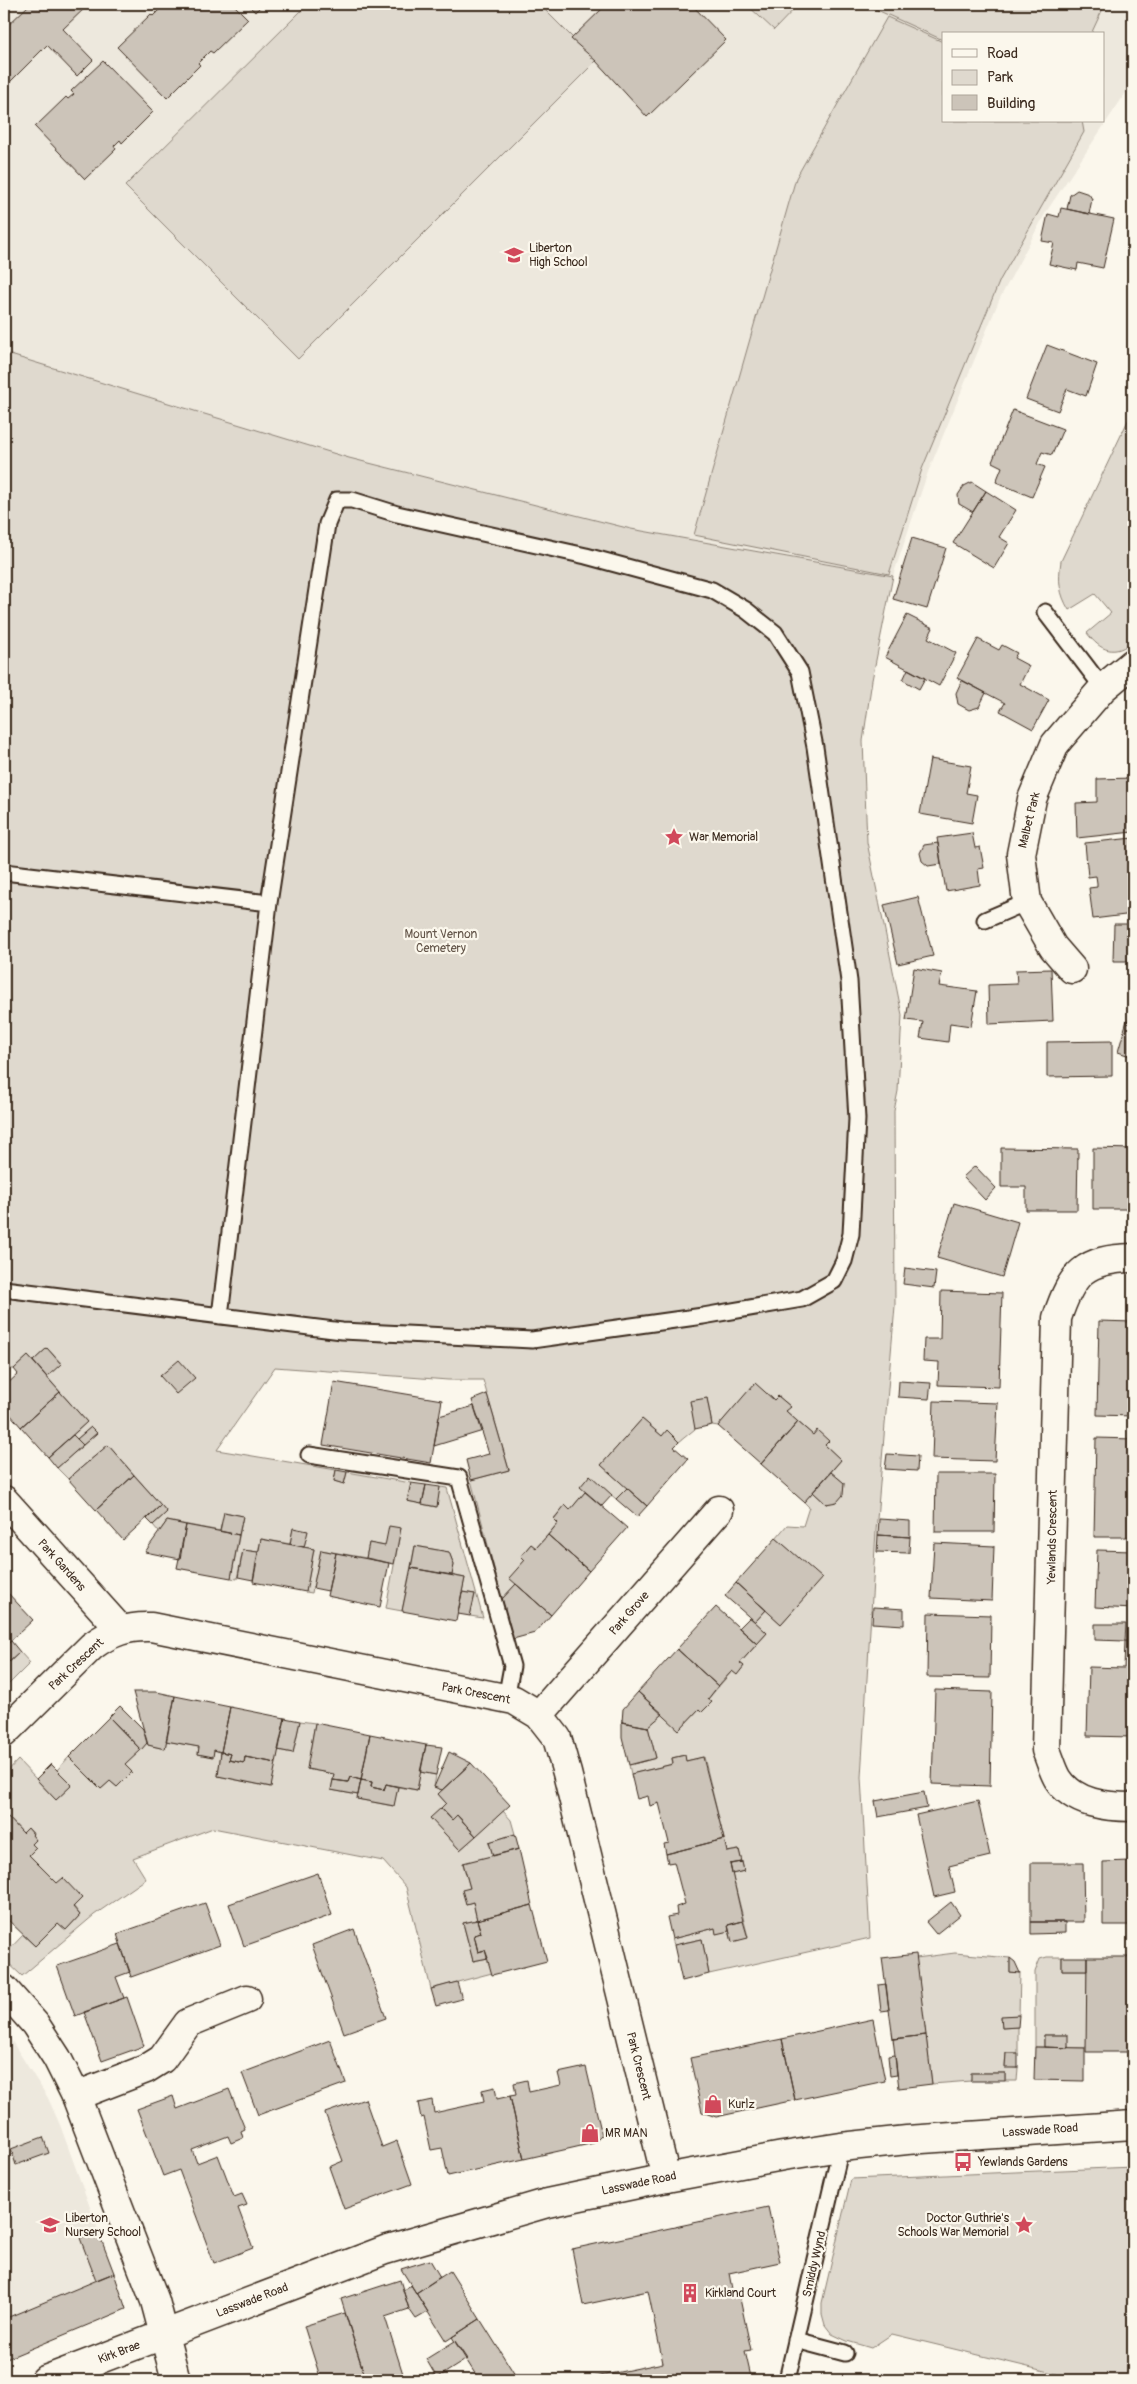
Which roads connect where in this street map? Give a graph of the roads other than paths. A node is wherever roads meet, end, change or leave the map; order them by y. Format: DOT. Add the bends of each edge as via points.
graph roads {
  1 [pos="1044,612"];
  2 [pos="1133,663"];
  3 [pos="1103,688"];
  4 [pos="4,872"];
  5 [pos="1027,902"];
  6 [pos="269,903"];
  7 [pos="985,920"];
  8 [pos="1072,969"];
  9 [pos="1133,1258"];
  10 [pos="4,1289"];
  11 [pos="220,1316"];
  12 [pos="309,1455"];
  13 [pos="4,1500"];
  14 [pos="719,1510"];
  15 [pos="120,1630"];
  16 [pos="506,1699"];
  17 [pos="539,1716"];
  18 [pos="4,1733"];
  19 [pos="1133,1807"];
  20 [pos="4,1989"];
  21 [pos="247,1999"];
  22 [pos="76,2096"];
  23 [pos="1133,2124"];
  24 [pos="841,2148"];
  25 [pos="666,2178"];
  26 [pos="165,2334"];
  27 [pos="796,2340"];
  28 [pos="845,2353"];
  29 [pos="45,2380"];
  30 [pos="176,2380"];
  31 [pos="787,2380"];
  1 -- 3 [label="lane"];
  2 -- 3 [label="street, Malbet Park"];
  3 -- 5 [label="street, Malbet Park" via="1055,744 1032,799 1021,854"];
  4 -- 6 [label="lane"];
  5 -- 7 [label="lane"];
  5 -- 8 [label="street, Malbet Park" via="1053,947"];
  6 -- 11 [label="lane"];
  6 -- 11 [label="lane" via="326,524 337,500 352,500 397,514 595,558 712,590 746,610 775,633 800,672 815,747 849,981 857,1119 851,1234 844,1261 834,1281 802,1299 532,1340 342,1331"];
  9 -- 19 [label="street, Yewlands Crescent" via="1107,1258 1082,1270 1066,1292 1057,1318 1046,1750 1059,1780 1080,1798 1108,1807"];
  10 -- 11 [label="lane"];
  12 -- 16 [label="lane" via="459,1478 512,1666"];
  13 -- 15 [label="street, Park Gardens"];
  14 -- 17 [label="street, Park Grove"];
  15 -- 16 [label="street, Park Crescent" via="151,1627"];
  15 -- 18 [label="street, Park Crescent" via="92,1646"];
  16 -- 17 [label="street, Park Crescent" via="514,1700"];
  17 -- 25 [label="street, Park Crescent" via="557,1738 565,1765"];
  20 -- 22 [label="street" via="35,2024"];
  21 -- 22 [label="street" via="188,2024 162,2059 146,2070"];
  22 -- 26 [label="street"];
  23 -- 24 [label="street, Lasswade Road" via="907,2140"];
  24 -- 25 [label="street, Lasswade Road"];
  24 -- 27 [label="lane, Smiddy Wynd"];
  25 -- 26 [label="street, Lasswade Road" via="547,2203 385,2250"];
  26 -- 29 [label="street, Kirk Brae"];
  26 -- 30 [label="street"];
  27 -- 28 [label="lane"];
  27 -- 31 [label="lane, Smiddy Wynd"];
}
